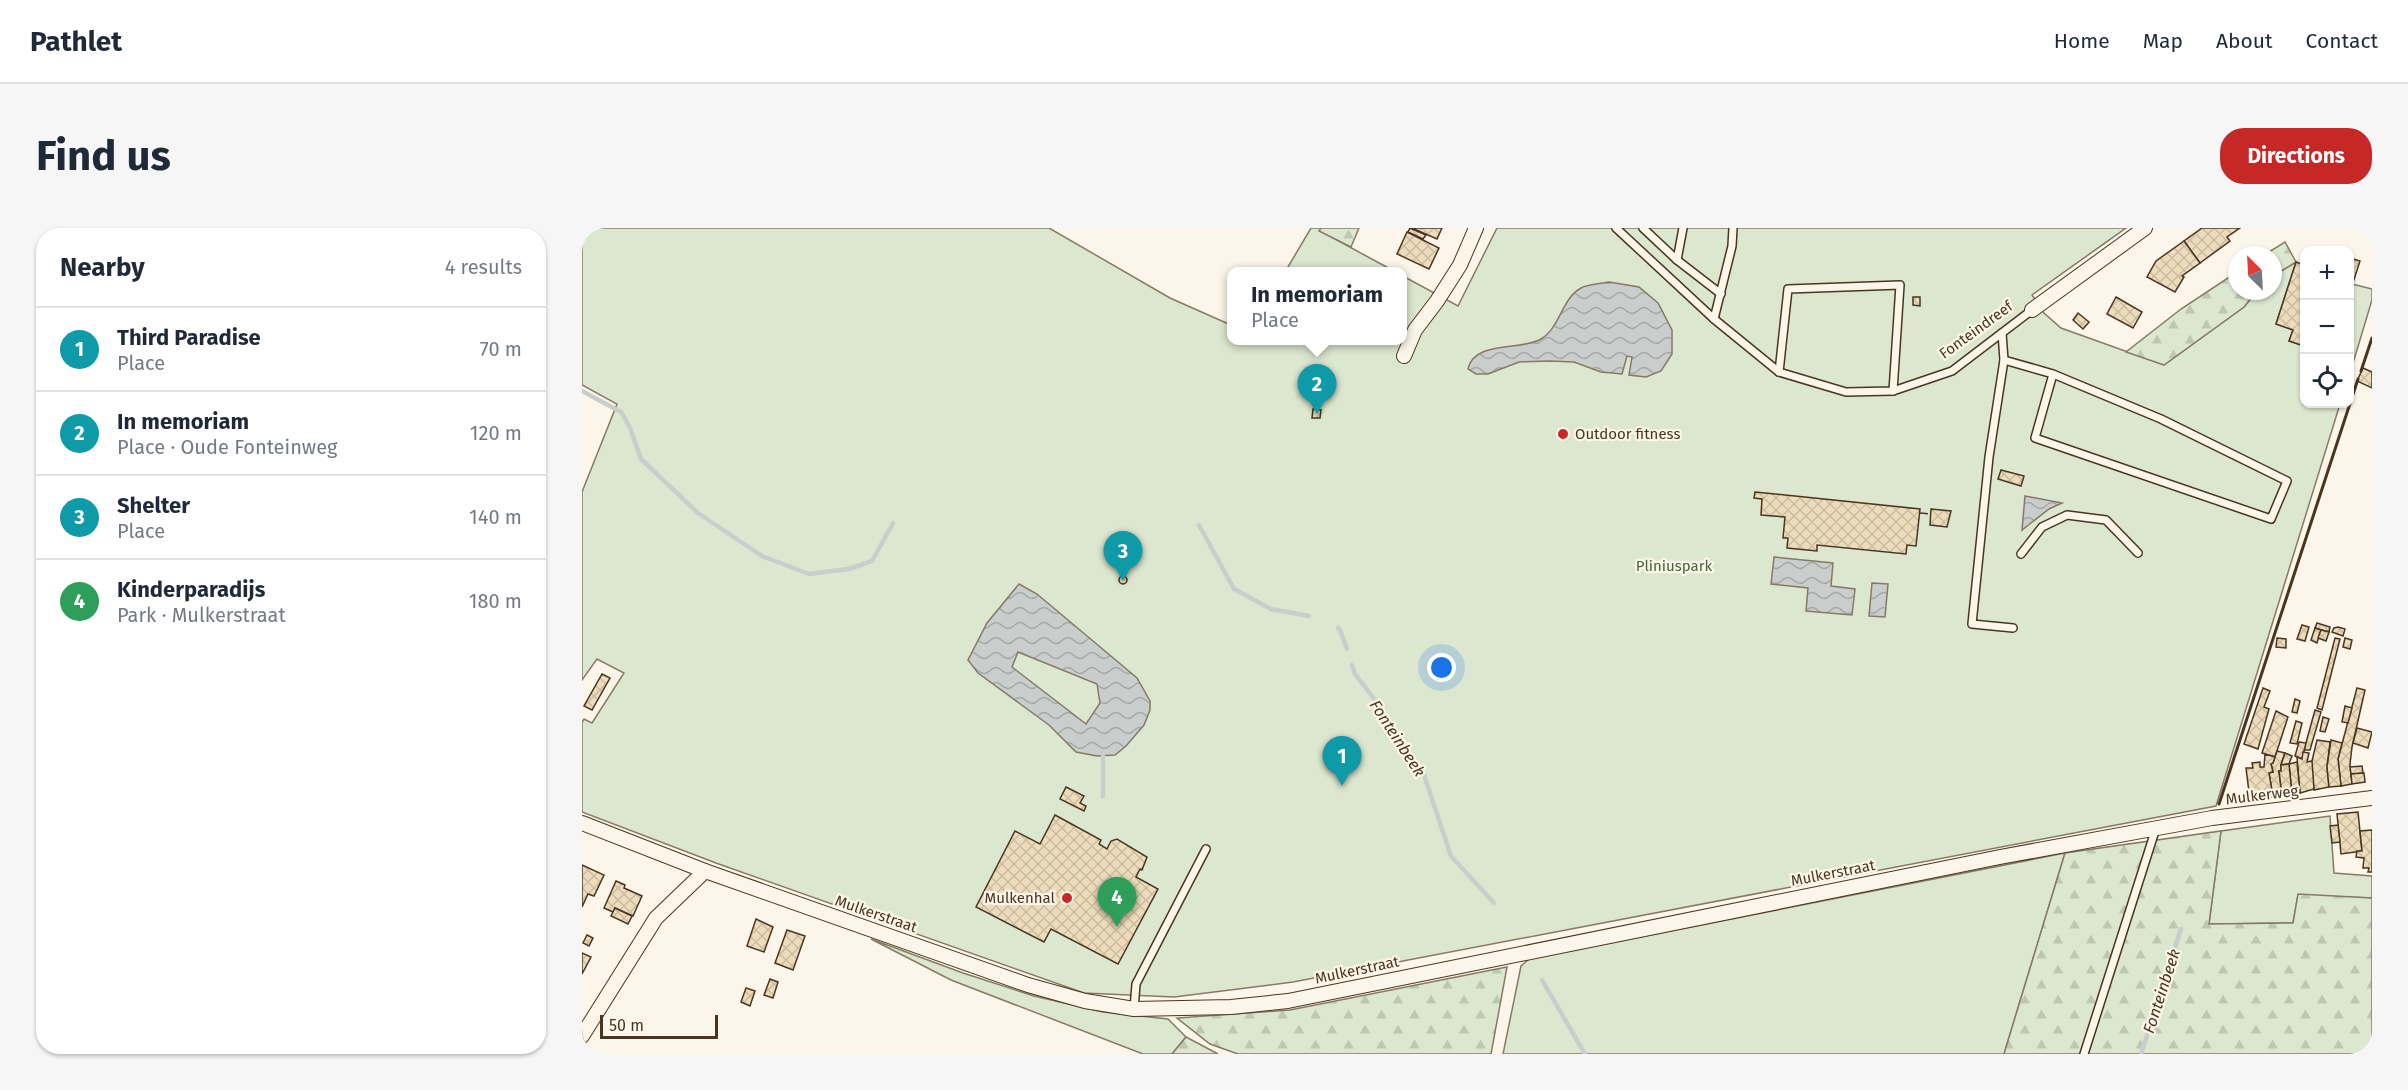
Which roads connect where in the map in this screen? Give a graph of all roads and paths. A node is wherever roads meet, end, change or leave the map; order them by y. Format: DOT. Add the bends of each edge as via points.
graph roads {
  1 [pos="1476,228"];
  2 [pos="1616,228"];
  3 [pos="1643,228"];
  4 [pos="1683,228"];
  5 [pos="1733,228"];
  6 [pos="2145,228"];
  7 [pos="1677,260"];
  8 [pos="1721,294"];
  9 [pos="2032,310"];
  10 [pos="1714,319"];
  11 [pos="2002,333"];
  12 [pos="1404,356"];
  13 [pos="2004,360"];
  14 [pos="1779,372"];
  15 [pos="2053,374"];
  16 [pos="1893,391"];
  17 [pos="2138,553"];
  18 [pos="2021,554"];
  19 [pos="2013,628"];
  20 [pos="2372,798"];
  21 [pos="582,823"];
  22 [pos="2156,828"];
  23 [pos="1206,849"];
  24 [pos="705,871"];
  25 [pos="1134,1009"];
  26 [pos="582,1036"];
  27 [pos="2084,1054"];
  1 -- 12 [label="street" via="1460,265 1415,330"];
  2 -- 10 [label="lane, Fonteindreef"];
  3 -- 7 [label="lane"];
  4 -- 7 [label="lane"];
  5 -- 8 [label="lane"];
  6 -- 9 [label="street, Fonteindreef"];
  7 -- 8 [label="lane"];
  8 -- 10 [label="lane"];
  9 -- 11 [label="lane, Fonteindreef"];
  10 -- 14 [label="lane, Fonteindreef"];
  11 -- 13 [label="lane"];
  11 -- 16 [label="lane, Fonteindreef" via="1952,371"];
  13 -- 15 [label="lane"];
  13 -- 19 [label="lane" via="1990,449 1972,624"];
  14 -- 16 [label="lane, Fonteindreef" via="1846,392"];
  14 -- 16 [label="lane" via="1788,289 1900,285"];
  15 -- 15 [label="lane" via="2161,419 2287,481 2271,519 2035,438"];
  17 -- 18 [label="lane" via="2106,520 2067,515 2042,527"];
  20 -- 22 [label="street, Mulkerweg"];
  21 -- 24 [label="street, Mulkerstraat"];
  22 -- 25 [label="street, Mulkerstraat" via="1288,1001"];
  22 -- 27 [label="lane"];
  23 -- 25 [label="lane" via="1136,984"];
  24 -- 25 [label="street, Mulkerstraat" via="1028,985 1085,1001"];
  24 -- 26 [label="street" via="656,918"];
}
